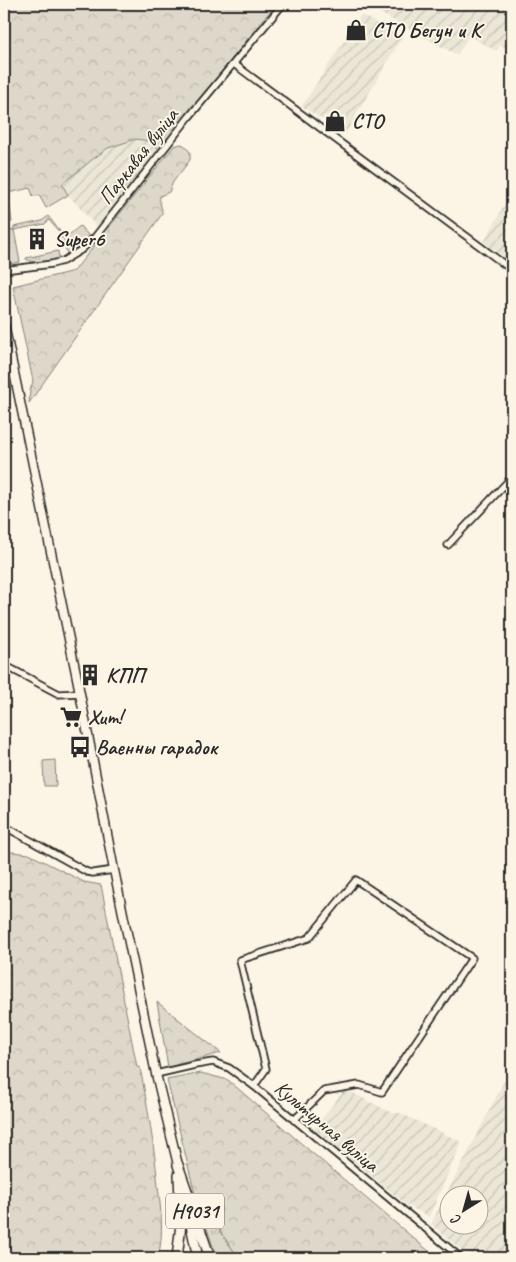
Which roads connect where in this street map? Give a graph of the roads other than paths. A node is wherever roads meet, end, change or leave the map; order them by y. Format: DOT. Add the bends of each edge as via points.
graph roads {
  1 [pos="283,4"];
  2 [pos="234,64"];
  3 [pos="4,270"];
  4 [pos="512,270"];
  5 [pos="4,324"];
  6 [pos="512,477"];
  7 [pos="448,545"];
  8 [pos="4,665"];
  9 [pos="80,693"];
  10 [pos="4,826"];
  11 [pos="114,870"];
  12 [pos="156,1074"];
  13 [pos="254,1086"];
  14 [pos="294,1120"];
  15 [pos="178,1164"];
  16 [pos="178,1258"];
  17 [pos="198,1258"];
  18 [pos="210,1258"];
  19 [pos="461,1258"];
  1 -- 2 [label="street, Паркавая вуліца"];
  2 -- 3 [label="street, Паркавая вуліца" via="95,237 81,250 59,263"];
  2 -- 4 [label="street"];
  5 -- 9 [label="main road, Н9031"];
  6 -- 7 [label="street"];
  8 -- 9 [label="street" via="59,694"];
  9 -- 11 [label="main road, Н9031"];
  10 -- 11 [label="street" via="87,872"];
  11 -- 12 [label="main road, Н9031"];
  12 -- 13 [label="street, Культурная вуліца" via="213,1062 229,1068"];
  12 -- 15 [label="main road, Н9031"];
  13 -- 14 [label="street, Культурная вуліца"];
  13 -- 14 [label="street" via="266,1069 240,960 309,938 356,880 472,958 382,1092 359,1085 324,1091"];
  14 -- 19 [label="street, Культурная вуліца"];
  15 -- 16 [label="highway, Н9031" via="182,1224"];
  15 -- 17 [label="highway, Н9031"];
  15 -- 18 [label="highway, Н9031"];
}
